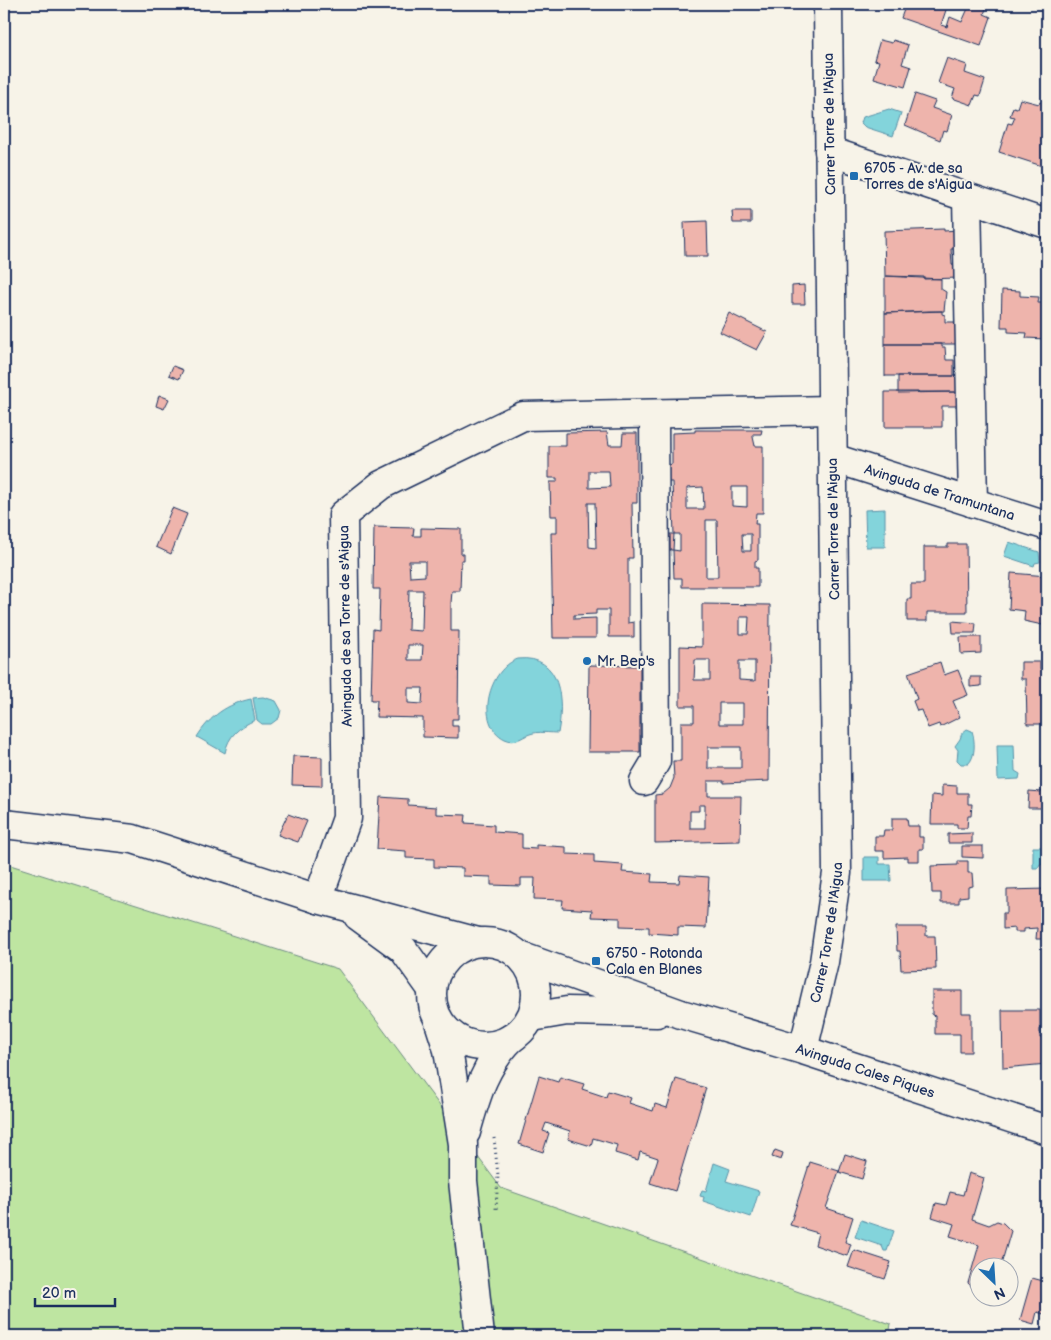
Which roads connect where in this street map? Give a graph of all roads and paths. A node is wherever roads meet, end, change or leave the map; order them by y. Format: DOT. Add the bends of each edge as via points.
graph roads {
  1 [pos="828,4"];
  2 [pos="829,151"];
  3 [pos="967,197"];
  4 [pos="1047,224"];
  5 [pos="832,410"];
  6 [pos="654,414"];
  7 [pos="832,458"];
  8 [pos="973,503"];
  9 [pos="1047,526"];
  10 [pos="644,781"];
  11 [pos="4,824"];
  12 [pos="318,899"];
  13 [pos="347,907"];
  14 [pos="478,942"];
  15 [pos="520,956"];
  16 [pos="431,988"];
  17 [pos="681,1014"];
  18 [pos="532,1017"];
  19 [pos="439,1022"];
  20 [pos="513,1037"];
  21 [pos="803,1050"];
  22 [pos="495,1130"];
  23 [pos="1047,1130"];
  24 [pos="463,1144"];
  25 [pos="497,1216"];
  26 [pos="480,1336"];
  1 -- 2 [label="street, Carrer Torre de l'Aigua"];
  2 -- 3 [label="street"];
  2 -- 5 [label="street, Carrer Torre de l'Aigua"];
  3 -- 4 [label="street"];
  3 -- 8 [label="street"];
  5 -- 6 [label="street"];
  5 -- 7 [label="street, Carrer Torre de l'Aigua"];
  6 -- 10 [label="street" via="656,761"];
  6 -- 12 [label="street, Avinguda de sa Torre de s'Aigua" via="524,416 381,485 343,514 347,818"];
  7 -- 8 [label="street, Avinguda de Tramuntana"];
  7 -- 21 [label="street, Carrer Torre de l'Aigua" via="837,873 824,962"];
  8 -- 9 [label="street, Avinguda de Tramuntana"];
  11 -- 12 [label="street" via="133,839"];
  12 -- 13 [label="street"];
  13 -- 14 [label="street"];
  13 -- 16 [label="street" via="403,950"];
  14 -- 15 [label="street" via="499,944"];
  14 -- 16 [label="street" via="454,952 439,967"];
  15 -- 17 [label="street, Avinguda Cales Piques"];
  15 -- 18 [label="street" via="532,973 537,990"];
  16 -- 19 [label="street" via="432,1006"];
  17 -- 18 [label="street, Avinguda Cales Piques" via="567,1011"];
  17 -- 21 [label="street, Avinguda Cales Piques"];
  18 -- 20 [label="street"];
  19 -- 20 [label="street" via="447,1033 476,1047 500,1044"];
  19 -- 24 [label="street" via="448,1050"];
  20 -- 24 [label="street" via="488,1067 474,1100"];
  21 -- 23 [label="street, Avinguda Cales Piques"];
  22 -- 25 [label="path"];
  24 -- 26 [label="street"];
}
